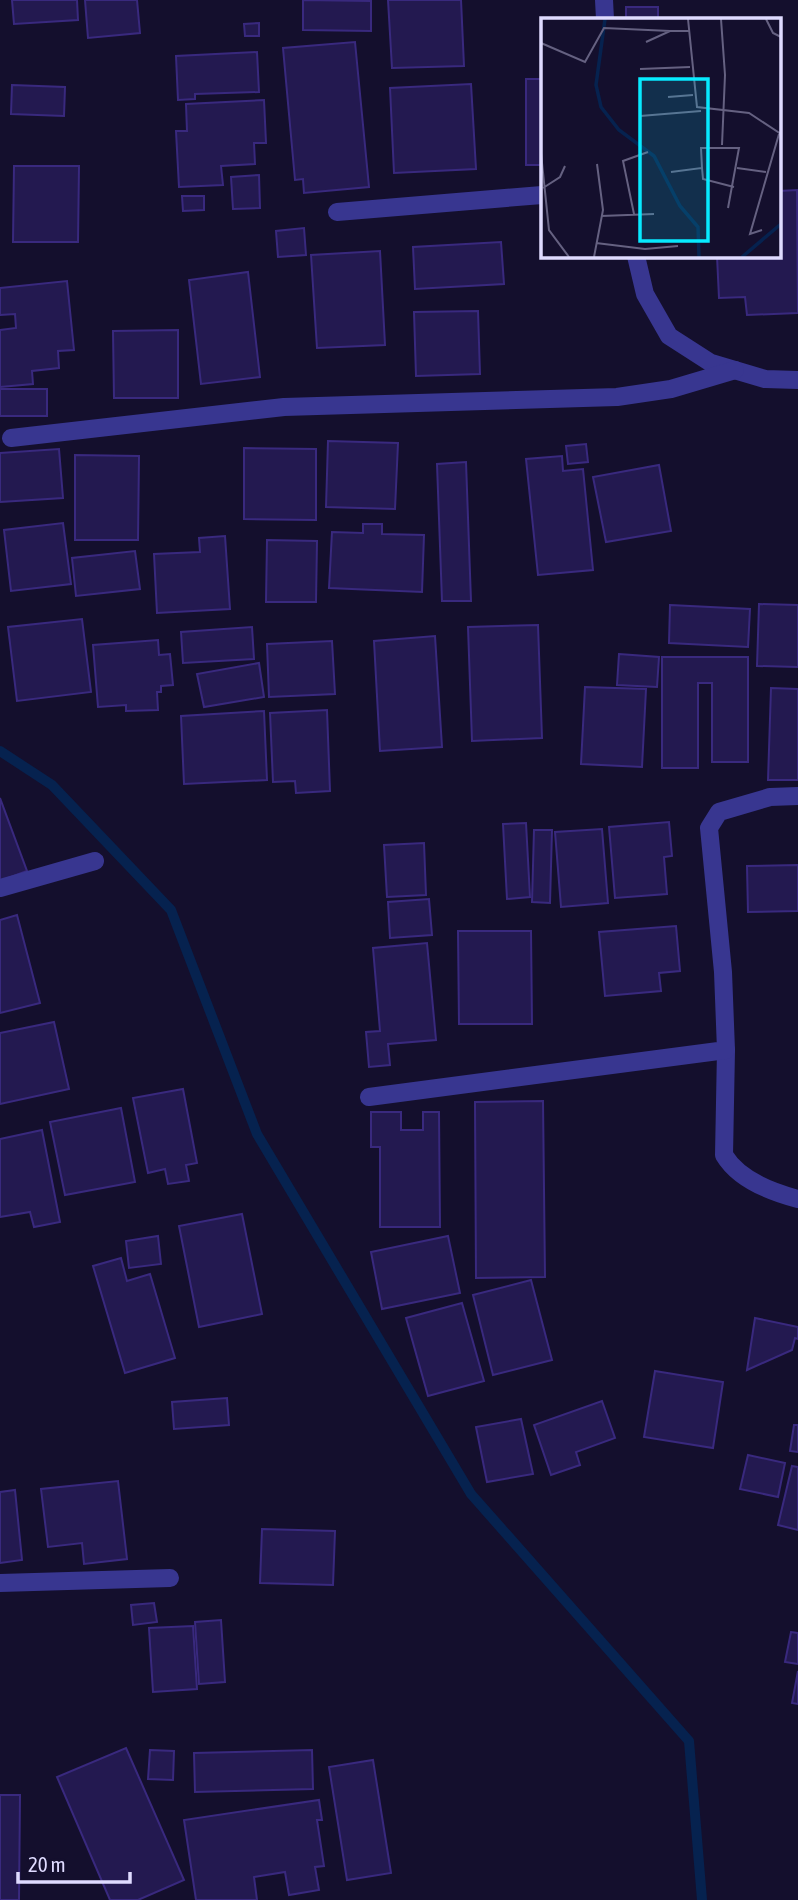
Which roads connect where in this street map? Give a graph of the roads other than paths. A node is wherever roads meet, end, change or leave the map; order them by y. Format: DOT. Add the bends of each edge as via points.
graph roads {
  1 [pos="604,0"];
  2 [pos="605,18"];
  3 [pos="541,195"];
  4 [pos="337,212"];
  5 [pos="636,257"];
  6 [pos="735,370"];
  7 [pos="798,380"];
  8 [pos="10,438"];
  9 [pos="798,796"];
  10 [pos="95,861"];
  11 [pos="0,888"];
  12 [pos="726,1051"];
  13 [pos="369,1097"];
  14 [pos="798,1199"];
  15 [pos="170,1578"];
  16 [pos="0,1583"];
  1 -- 2 [label="street"];
  3 -- 4 [label="street"];
  5 -- 6 [label="street" via="645,294 669,336 711,363"];
  6 -- 7 [label="street" via="765,379"];
  6 -- 8 [label="street" via="671,389 617,397 284,407"];
  9 -- 12 [label="street" via="770,797 719,812 709,828"];
  10 -- 11 [label="street"];
  12 -- 13 [label="street"];
  12 -- 14 [label="street" via="724,1155 744,1177"];
  15 -- 16 [label="street"];
}
